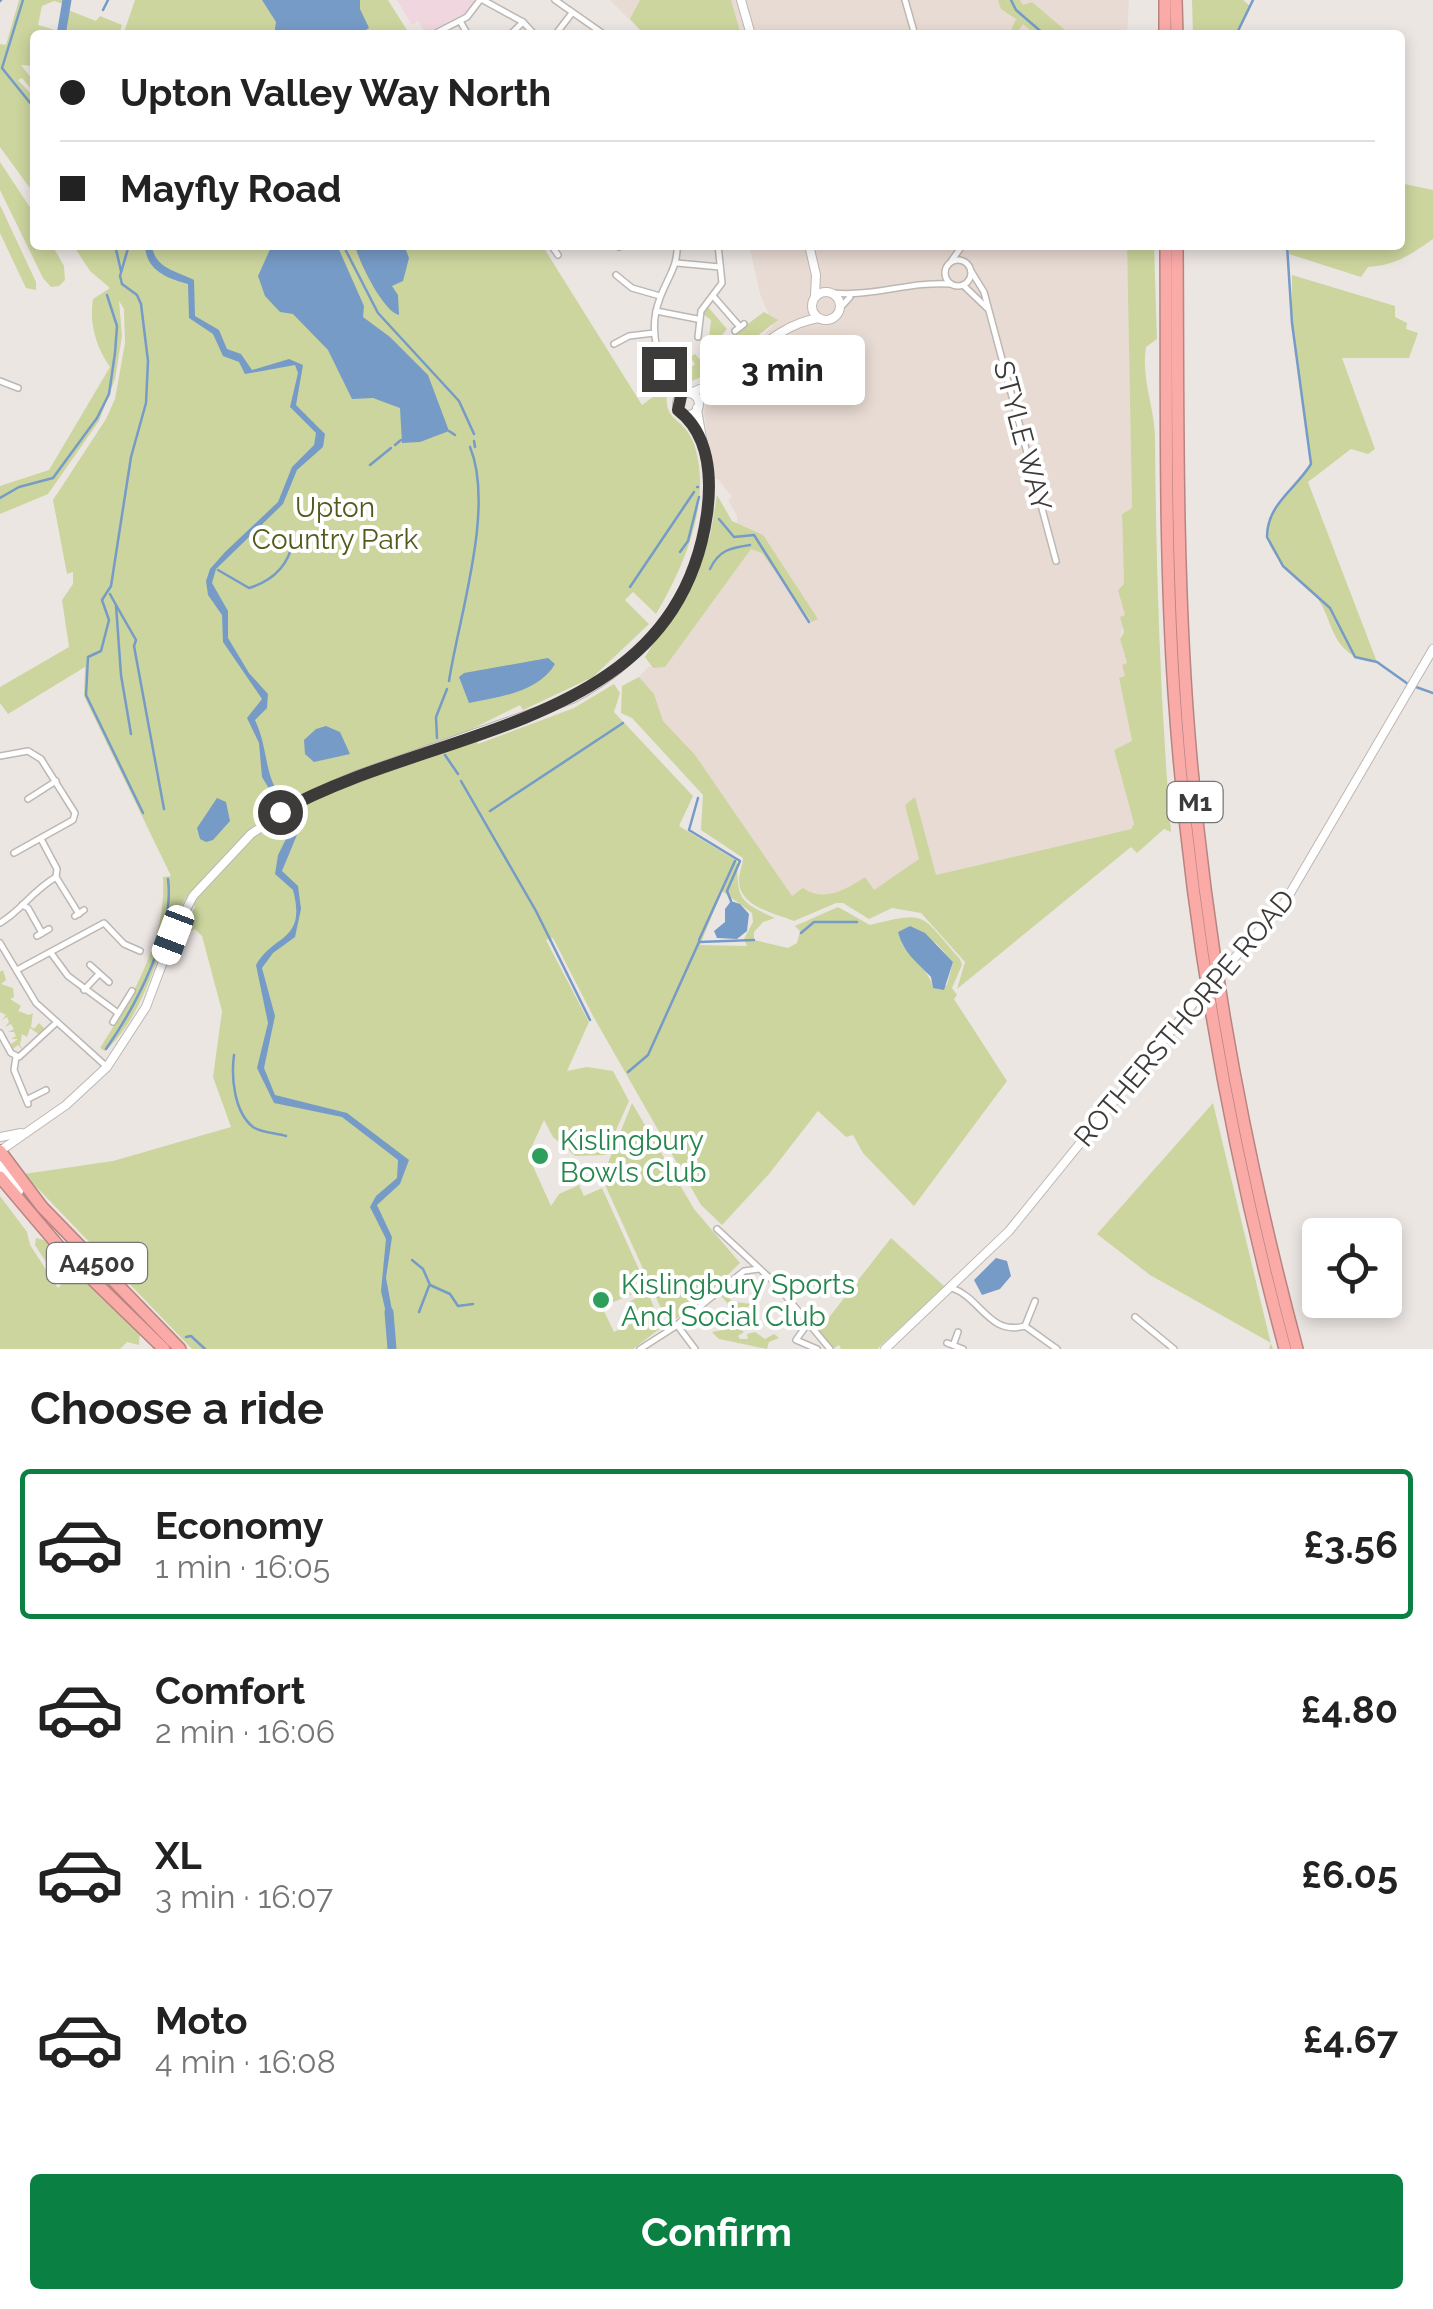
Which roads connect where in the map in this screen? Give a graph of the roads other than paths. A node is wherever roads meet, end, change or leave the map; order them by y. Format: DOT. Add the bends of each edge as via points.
graph roads {
  1 [pos="482,0"];
  2 [pos="508,0"];
  3 [pos="555,0"];
  4 [pos="741,0"];
  5 [pos="905,0"];
  6 [pos="1164,0"];
  7 [pos="1176,0"];
  8 [pos="503,8"];
  9 [pos="572,13"];
  10 [pos="460,21"];
  11 [pos="523,22"];
  12 [pos="442,30"];
  13 [pos="465,30"];
  14 [pos="515,30"];
  15 [pos="530,30"];
  16 [pos="560,30"];
  17 [pos="598,30"];
  18 [pos="750,30"];
  19 [pos="914,30"];
  20 [pos="1165,30"];
  21 [pos="1177,30"];
  22 [pos="677,250"];
  23 [pos="718,250"];
  24 [pos="810,250"];
  25 [pos="958,250"];
  26 [pos="963,250"];
  27 [pos="1166,250"];
  28 [pos="1178,250"];
  29 [pos="967,263"];
  30 [pos="677,264"];
  31 [pos="948,264"];
  32 [pos="720,267"];
  33 [pos="971,271"];
  34 [pos="616,275"];
  35 [pos="816,275"];
  36 [pos="925,282"];
  37 [pos="952,284"];
  38 [pos="963,286"];
  39 [pos="830,292"];
  40 [pos="852,295"];
  41 [pos="660,296"];
  42 [pos="712,296"];
  43 [pos="814,300"];
  44 [pos="840,308"];
  45 [pos="988,310"];
  46 [pos="656,311"];
  47 [pos="818,318"];
  48 [pos="697,319"];
  49 [pos="798,322"];
  50 [pos="740,327"];
  51 [pos="654,333"];
  52 [pos="698,337"];
  53 [pos="614,345"];
  54 [pos="0,381"];
  55 [pos="708,386"];
  56 [pos="18,388"];
  57 [pos="685,395"];
  58 [pos="698,406"];
  59 [pos="684,414"];
  60 [pos="700,432"];
  61 [pos="1056,561"];
  62 [pos="1433,649"];
  63 [pos="0,756"];
  64 [pos="56,780"];
  65 [pos="28,799"];
  66 [pos="41,839"];
  67 [pos="14,853"];
  68 [pos="56,877"];
  69 [pos="22,905"];
  70 [pos="79,913"];
  71 [pos="0,923"];
  72 [pos="43,933"];
  73 [pos="0,943"];
  74 [pos="140,951"];
  75 [pos="51,953"];
  76 [pos="90,965"];
  77 [pos="16,970"];
  78 [pos="99,973"];
  79 [pos="110,982"];
  80 [pos="84,990"];
  81 [pos="132,991"];
  82 [pos="118,1013"];
  83 [pos="57,1022"];
  84 [pos="112,1022"];
  85 [pos="0,1034"];
  86 [pos="16,1057"];
  87 [pos="107,1067"];
  88 [pos="46,1090"];
  89 [pos="21,1134"];
  90 [pos="0,1136"];
  91 [pos="0,1151"];
  92 [pos="0,1164"];
  93 [pos="0,1177"];
  94 [pos="717,1228"];
  95 [pos="49,1236"];
  96 [pos="749,1258"];
  97 [pos="758,1269"];
  98 [pos="744,1271"];
  99 [pos="952,1288"];
  100 [pos="1036,1301"];
  101 [pos="1135,1317"];
  102 [pos="808,1323"];
  103 [pos="677,1325"];
  104 [pos="1026,1326"];
  105 [pos="958,1332"];
  106 [pos="164,1349"];
  107 [pos="180,1349"];
  108 [pos="640,1349"];
  109 [pos="695,1349"];
  110 [pos="817,1349"];
  111 [pos="830,1349"];
  112 [pos="885,1349"];
  113 [pos="963,1349"];
  114 [pos="1058,1349"];
  115 [pos="1174,1349"];
  116 [pos="1285,1349"];
  117 [pos="1297,1349"];
  1 -- 8 [label="street"];
  1 -- 10 [label="street"];
  2 -- 8 [label="street"];
  3 -- 9 [label="street"];
  4 -- 18 [label="street"];
  5 -- 19 [label="street"];
  6 -- 20 [label="highway"];
  7 -- 21 [label="highway"];
  8 -- 11 [label="street"];
  9 -- 16 [label="street"];
  9 -- 17 [label="street"];
  10 -- 12 [label="street"];
  10 -- 13 [label="street"];
  11 -- 14 [label="street"];
  11 -- 15 [label="street"];
  22 -- 30 [label="street"];
  23 -- 32 [label="street"];
  24 -- 35 [label="street"];
  25 -- 31 [label="street"];
  26 -- 29 [label="street"];
  27 -- 116 [label="highway, M1" via="1167,542 1181,781 1208,998"];
  28 -- 117 [label="highway, M1" via="1182,616 1197,819 1238,1096"];
  29 -- 31 [label="street"];
  29 -- 33 [label="street"];
  30 -- 32 [label="street"];
  30 -- 41 [label="street"];
  31 -- 36 [label="street"];
  31 -- 37 [label="street"];
  32 -- 42 [label="street" via="722,283"];
  33 -- 38 [label="street"];
  33 -- 45 [label="street, STYLE WAY"];
  34 -- 41 [label="street"];
  35 -- 39 [label="street"];
  35 -- 43 [label="street"];
  36 -- 37 [label="street"];
  36 -- 40 [label="street"];
  37 -- 38 [label="street"];
  38 -- 45 [label="street"];
  39 -- 40 [label="street"];
  39 -- 43 [label="street"];
  39 -- 44 [label="street"];
  40 -- 44 [label="street"];
  41 -- 46 [label="street"];
  42 -- 48 [label="street"];
  42 -- 50 [label="street"];
  43 -- 47 [label="street"];
  43 -- 49 [label="street"];
  44 -- 47 [label="street" via="833,318"];
  45 -- 61 [label="street, STYLE WAY"];
  46 -- 48 [label="street"];
  46 -- 51 [label="street"];
  47 -- 49 [label="street"];
  48 -- 52 [label="street"];
  49 -- 55 [label="street"];
  51 -- 53 [label="street"];
  51 -- 57 [label="street" via="664,369"];
  54 -- 56 [label="street"];
  55 -- 57 [label="street"];
  55 -- 58 [label="street"];
  57 -- 58 [label="street"];
  57 -- 59 [label="street" via="677,406"];
  58 -- 59 [label="street"];
  58 -- 60 [label="street"];
  59 -- 60 [label="street"];
  60 -- 87 [label="street" via="708,503 697,556 671,610 629,661 554,708 321,791 250,834 185,909 146,1007"];
  62 -- 99 [label="street, ROTHERSTHORPE ROAD, bridge" via="1285,902 1197,999 1009,1232"];
  63 -- 64 [label="street" via="34,754"];
  64 -- 65 [label="street"];
  64 -- 66 [label="street" via="75,817"];
  66 -- 67 [label="street"];
  66 -- 68 [label="street"];
  68 -- 69 [label="street"];
  68 -- 70 [label="street"];
  69 -- 71 [label="street"];
  69 -- 72 [label="street"];
  73 -- 77 [label="street"];
  74 -- 75 [label="street" via="104,924"];
  75 -- 77 [label="street"];
  75 -- 80 [label="street"];
  76 -- 78 [label="street"];
  77 -- 83 [label="street"];
  78 -- 79 [label="street"];
  78 -- 80 [label="street"];
  80 -- 82 [label="street"];
  81 -- 82 [label="street"];
  82 -- 84 [label="street"];
  83 -- 86 [label="street"];
  83 -- 87 [label="street"];
  85 -- 86 [label="street"];
  86 -- 88 [label="street" via="14,1070 28,1102"];
  87 -- 89 [label="street"];
  89 -- 90 [label="street"];
  89 -- 91 [label="street"];
  91 -- 107 [label="highway, A4500" via="42,1207"];
  92 -- 95 [label="street"];
  93 -- 95 [label="highway, A4500"];
  94 -- 96 [label="street"];
  95 -- 106 [label="highway, A4500"];
  96 -- 97 [label="street"];
  96 -- 98 [label="street"];
  97 -- 98 [label="street"];
  97 -- 102 [label="street"];
  98 -- 103 [label="street"];
  99 -- 104 [label="street" via="997,1324 1011,1330"];
  99 -- 112 [label="street, ROTHERSTHORPE ROAD"];
  100 -- 104 [label="street"];
  101 -- 115 [label="street"];
  102 -- 110 [label="street" via="796,1340"];
  102 -- 111 [label="street"];
  103 -- 108 [label="street"];
  103 -- 109 [label="street"];
  104 -- 114 [label="street"];
  105 -- 113 [label="street" via="950,1343"];
}
